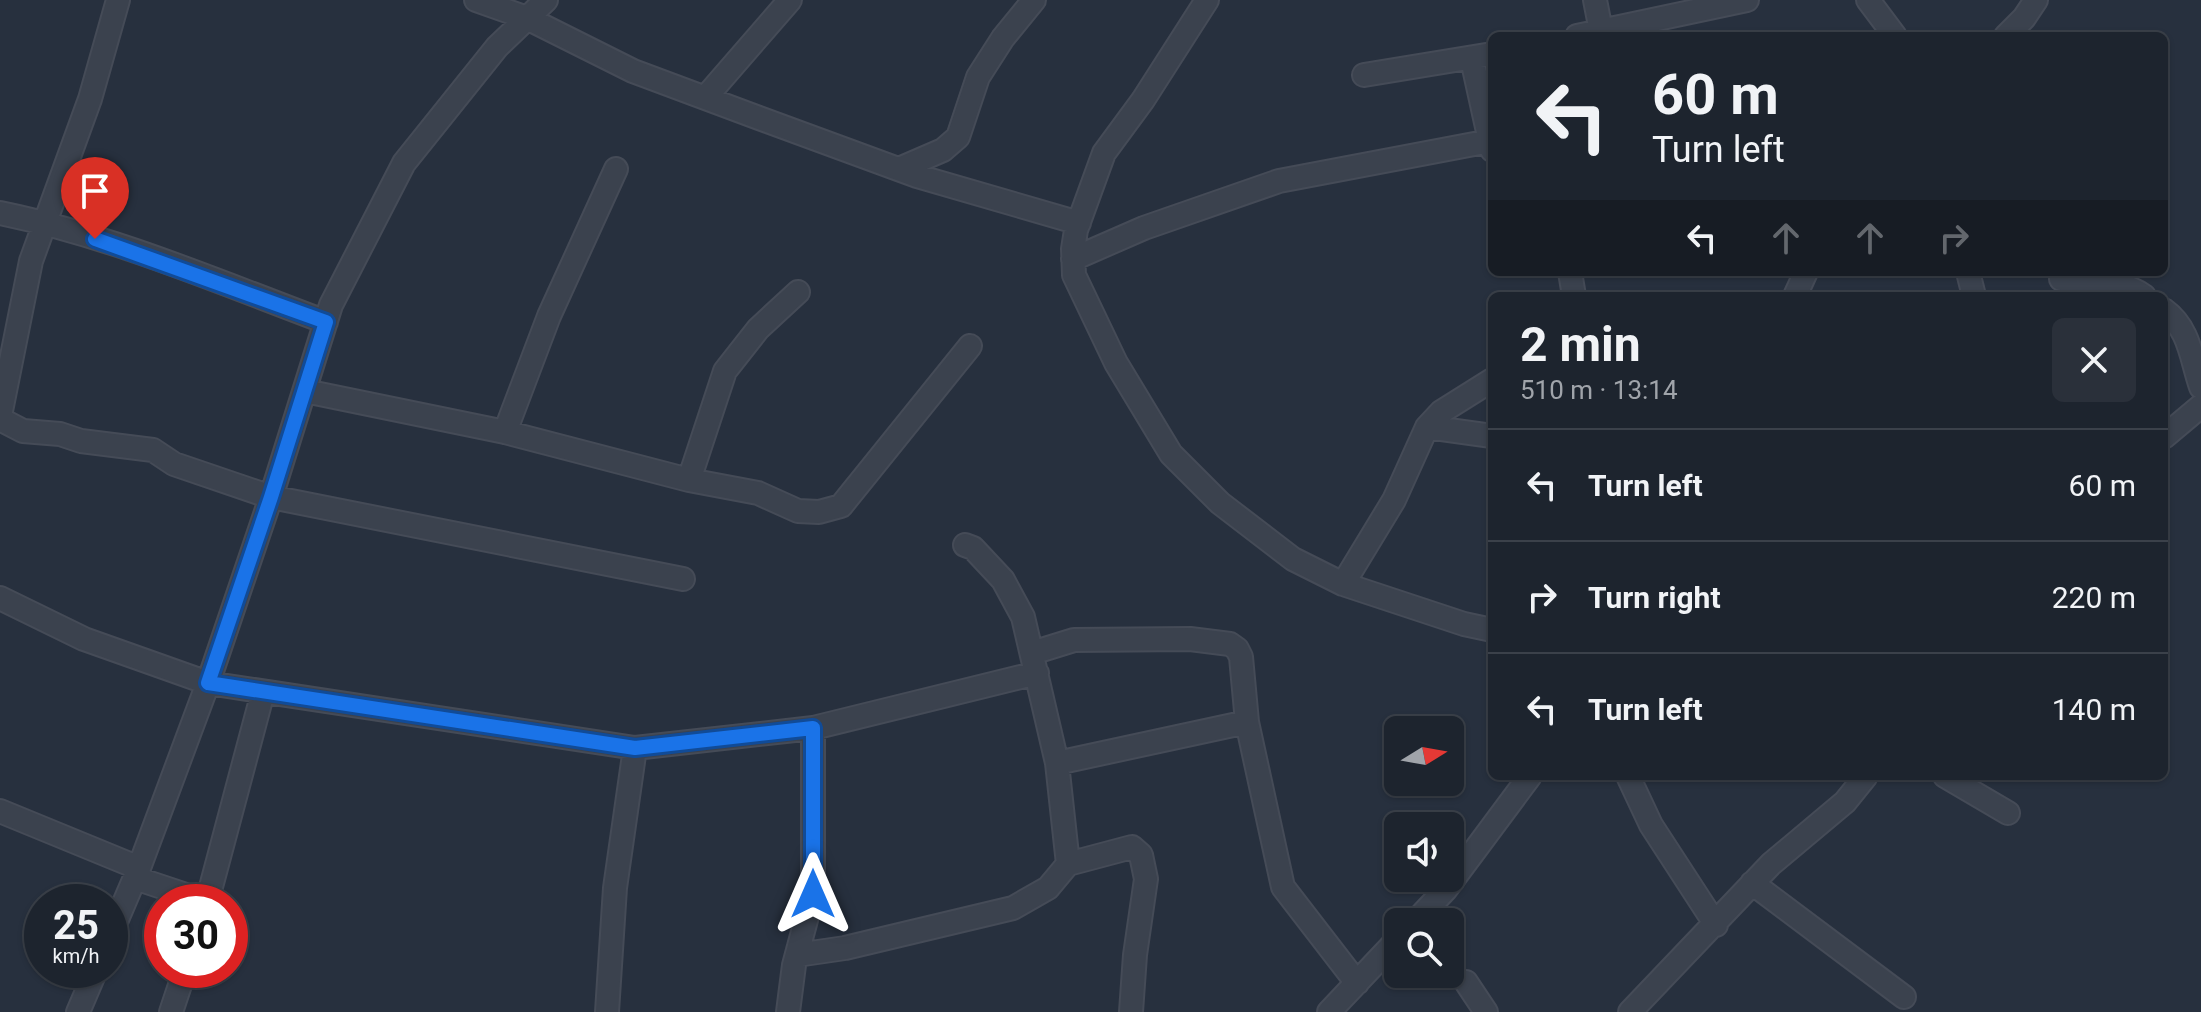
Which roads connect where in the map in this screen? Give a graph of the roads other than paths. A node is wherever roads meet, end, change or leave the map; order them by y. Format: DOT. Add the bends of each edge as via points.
graph roads {
  1 [pos="118,0"];
  2 [pos="476,0"];
  3 [pos="546,0"];
  4 [pos="790,0"];
  5 [pos="1034,0"];
  6 [pos="1207,0"];
  7 [pos="1595,0"];
  8 [pos="1747,0"];
  9 [pos="1868,0"];
  10 [pos="527,18"];
  11 [pos="1601,31"];
  12 [pos="1596,32"];
  13 [pos="1892,32"];
  14 [pos="1482,57"];
  15 [pos="1364,75"];
  16 [pos="705,98"];
  17 [pos="1488,116"];
  18 [pos="1488,146"];
  19 [pos="616,169"];
  20 [pos="899,169"];
  21 [pos="0,213"];
  22 [pos="45,223"];
  23 [pos="1079,223"];
  24 [pos="1073,259"];
  25 [pos="2062,282"];
  26 [pos="798,292"];
  27 [pos="2139,292"];
  28 [pos="2168,313"];
  29 [pos="326,322"];
  30 [pos="970,346"];
  31 [pos="1488,383"];
  32 [pos="2201,387"];
  33 [pos="305,391"];
  34 [pos="2201,406"];
  35 [pos="0,408"];
  36 [pos="1427,427"];
  37 [pos="505,432"];
  38 [pos="2168,434"];
  39 [pos="1488,435"];
  40 [pos="689,480"];
  41 [pos="271,497"];
  42 [pos="965,545"];
  43 [pos="683,579"];
  44 [pos="1343,584"];
  45 [pos="0,598"];
  46 [pos="1488,629"];
  47 [pos="1035,663"];
  48 [pos="208,683"];
  49 [pos="263,692"];
  50 [pos="1247,722"];
  51 [pos="813,728"];
  52 [pos="635,748"];
  53 [pos="1057,763"];
  54 [pos="1527,780"];
  55 [pos="1630,780"];
  56 [pos="1863,780"];
  57 [pos="1952,780"];
  58 [pos="0,811"];
  59 [pos="2008,813"];
  60 [pos="1068,864"];
  61 [pos="137,873"];
  62 [pos="1752,883"];
  63 [pos="128,894"];
  64 [pos="1428,908"];
  65 [pos="1716,925"];
  66 [pos="1384,954"];
  67 [pos="797,955"];
  68 [pos="1466,982"];
  69 [pos="1357,983"];
  70 [pos="88,988"];
  71 [pos="179,988"];
  72 [pos="1904,997"];
  73 [pos="78,1012"];
  74 [pos="171,1012"];
  75 [pos="607,1012"];
  76 [pos="788,1012"];
  77 [pos="1131,1012"];
  78 [pos="1329,1012"];
  79 [pos="1486,1012"];
  80 [pos="1630,1012"];
  1 -- 22 [label="street" via="90,99"];
  2 -- 10 [label="street"];
  3 -- 10 [label="street"];
  4 -- 16 [label="street"];
  5 -- 20 [label="street" via="978,77 958,137 943,150"];
  6 -- 23 [label="street" via="1104,153"];
  7 -- 11 [label="street"];
  8 -- 11 [label="street"];
  9 -- 13 [label="street"];
  10 -- 16 [label="street" via="633,71"];
  10 -- 29 [label="street" via="497,47 404,163"];
  11 -- 12 [label="street"];
  14 -- 15 [label="street"];
  14 -- 17 [label="street"];
  16 -- 20 [label="street"];
  18 -- 24 [label="street" via="1279,181"];
  19 -- 37 [label="street" via="549,316"];
  20 -- 23 [label="street"];
  21 -- 22 [label="street"];
  22 -- 29 [label="street"];
  22 -- 35 [label="street" via="31,261"];
  23 -- 24 [label="street"];
  24 -- 44 [label="street" via="1074,275 1116,363 1171,454 1220,503 1293,559"];
  25 -- 27 [label="street" via="2116,283"];
  26 -- 40 [label="street" via="758,329 725,371"];
  28 -- 32 [label="street" via="2187,336"];
  29 -- 33 [label="street"];
  30 -- 40 [label="street" via="841,506 798,511 758,493"];
  31 -- 36 [label="street"];
  33 -- 37 [label="street"];
  33 -- 41 [label="street"];
  34 -- 38 [label="street"];
  35 -- 41 [label="street" via="23,431 153,450 174,464"];
  36 -- 39 [label="street"];
  36 -- 44 [label="street" via="1394,500"];
  37 -- 40 [label="street"];
  41 -- 43 [label="street"];
  41 -- 48 [label="street"];
  42 -- 47 [label="street" via="1003,580 1023,617"];
  44 -- 46 [label="street"];
  45 -- 48 [label="street" via="84,639"];
  47 -- 50 [label="street" via="1074,640 1230,644 1241,657"];
  47 -- 51 [label="street"];
  47 -- 53 [label="street"];
  48 -- 49 [label="street"];
  48 -- 61 [label="street"];
  49 -- 52 [label="street"];
  49 -- 61 [label="street" via="207,902"];
  50 -- 53 [label="street"];
  50 -- 69 [label="street" via="1283,887"];
  51 -- 52 [label="street"];
  51 -- 67 [label="street" via="813,894"];
  52 -- 75 [label="street" via="615,888"];
  53 -- 60 [label="street"];
  54 -- 64 [label="street"];
  55 -- 65 [label="street" via="1651,825"];
  56 -- 62 [label="street" via="1845,802"];
  57 -- 59 [label="street"];
  58 -- 61 [label="street"];
  60 -- 67 [label="street" via="1048,888 1013,908"];
  60 -- 77 [label="street" via="1132,847 1141,855 1146,879"];
  61 -- 63 [label="street"];
  62 -- 65 [label="street"];
  62 -- 72 [label="street"];
  65 -- 80 [label="street"];
  66 -- 69 [label="street"];
  67 -- 76 [label="street"];
  68 -- 79 [label="street"];
  69 -- 78 [label="street"];
  70 -- 73 [label="street"];
  71 -- 74 [label="street"];
}
